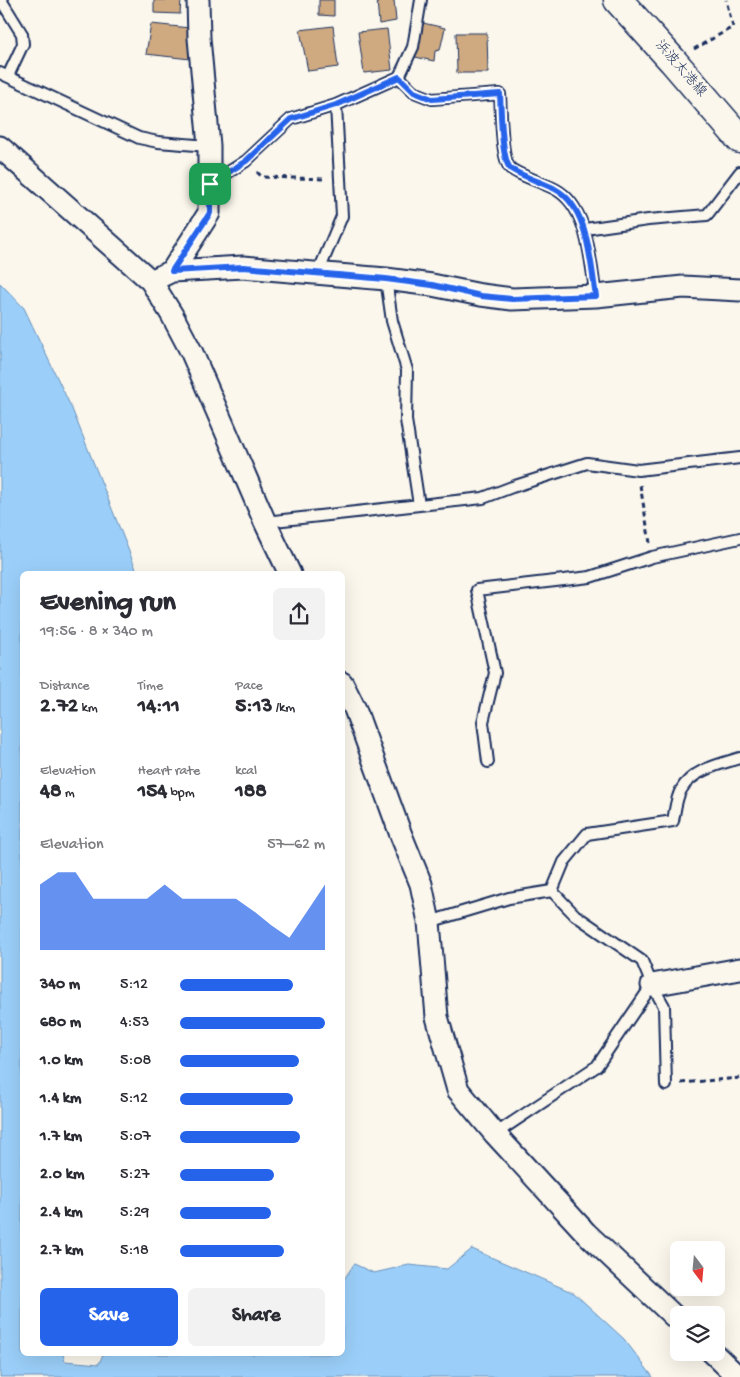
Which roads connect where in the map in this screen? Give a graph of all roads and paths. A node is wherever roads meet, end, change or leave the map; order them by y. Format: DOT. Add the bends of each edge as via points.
graph roads {
  1 [pos="1,0"];
  2 [pos="198,0"];
  3 [pos="421,0"];
  4 [pos="618,0"];
  5 [pos="726,0"];
  6 [pos="674,60"];
  7 [pos="4,75"];
  8 [pos="399,77"];
  9 [pos="336,105"];
  10 [pos="740,139"];
  11 [pos="209,146"];
  12 [pos="0,148"];
  13 [pos="246,161"];
  14 [pos="740,172"];
  15 [pos="339,180"];
  16 [pos="210,184"];
  17 [pos="585,229"];
  18 [pos="172,271"];
  19 [pos="318,273"];
  20 [pos="386,279"];
  21 [pos="151,281"];
  22 [pos="740,290"];
  23 [pos="596,296"];
  24 [pos="740,458"];
  25 [pos="638,470"];
  26 [pos="419,505"];
  27 [pos="265,522"];
  28 [pos="740,538"];
  29 [pos="652,557"];
  30 [pos="289,571"];
  31 [pos="345,689"];
  32 [pos="740,758"];
  33 [pos="488,762"];
  34 [pos="552,891"];
  35 [pos="429,922"];
  36 [pos="740,969"];
  37 [pos="652,985"];
  38 [pos="740,1078"];
  39 [pos="666,1085"];
  40 [pos="495,1134"];
  41 [pos="670,1312"];
  42 [pos="721,1361"];
  43 [pos="738,1377"];
  1 -- 7 [label="lane" via="22,34 23,44"];
  2 -- 11 [label="street" via="198,38"];
  3 -- 8 [label="lane" via="413,47"];
  4 -- 6 [label="main road, 浜波太港線"];
  5 -- 6 [label="path" via="733,27"];
  6 -- 10 [label="main road, 浜波太港線"];
  7 -- 11 [label="lane" via="139,138"];
  8 -- 9 [label="lane"];
  8 -- 17 [label="lane" via="414,92 432,99 500,94 504,156 510,168 557,190 569,200"];
  9 -- 13 [label="lane" via="291,119"];
  9 -- 15 [label="lane"];
  11 -- 16 [label="street"];
  12 -- 21 [label="street"];
  13 -- 15 [label="path" via="262,177"];
  13 -- 16 [label="lane"];
  14 -- 17 [label="lane" via="707,215"];
  15 -- 19 [label="lane" via="342,216"];
  16 -- 18 [label="street" via="210,213"];
  17 -- 23 [label="lane"];
  18 -- 19 [label="street" via="243,267"];
  18 -- 21 [label="street"];
  19 -- 20 [label="street"];
  20 -- 23 [label="street" via="512,299"];
  20 -- 26 [label="lane" via="392,321 407,370 406,420"];
  21 -- 27 [label="street" via="192,353"];
  22 -- 23 [label="street" via="683,287"];
  24 -- 25 [label="lane"];
  25 -- 26 [label="lane" via="588,463 483,498"];
  25 -- 29 [label="path"];
  26 -- 27 [label="lane"];
  27 -- 30 [label="street"];
  28 -- 29 [label="lane"];
  29 -- 33 [label="lane" via="590,576 477,590 495,673 483,722"];
  31 -- 35 [label="street" via="421,884"];
  32 -- 34 [label="lane" via="706,769 687,782 680,791 673,821 587,834 564,862"];
  34 -- 35 [label="lane" via="509,898"];
  34 -- 37 [label="lane" via="575,915 642,961"];
  35 -- 40 [label="street" via="437,1017 458,1090"];
  36 -- 37 [label="street"];
  37 -- 39 [label="lane" via="664,1006"];
  37 -- 40 [label="lane" via="597,1066"];
  38 -- 39 [label="path"];
  40 -- 41 [label="street" via="586,1233"];
  42 -- 43 [label="street"];
}
